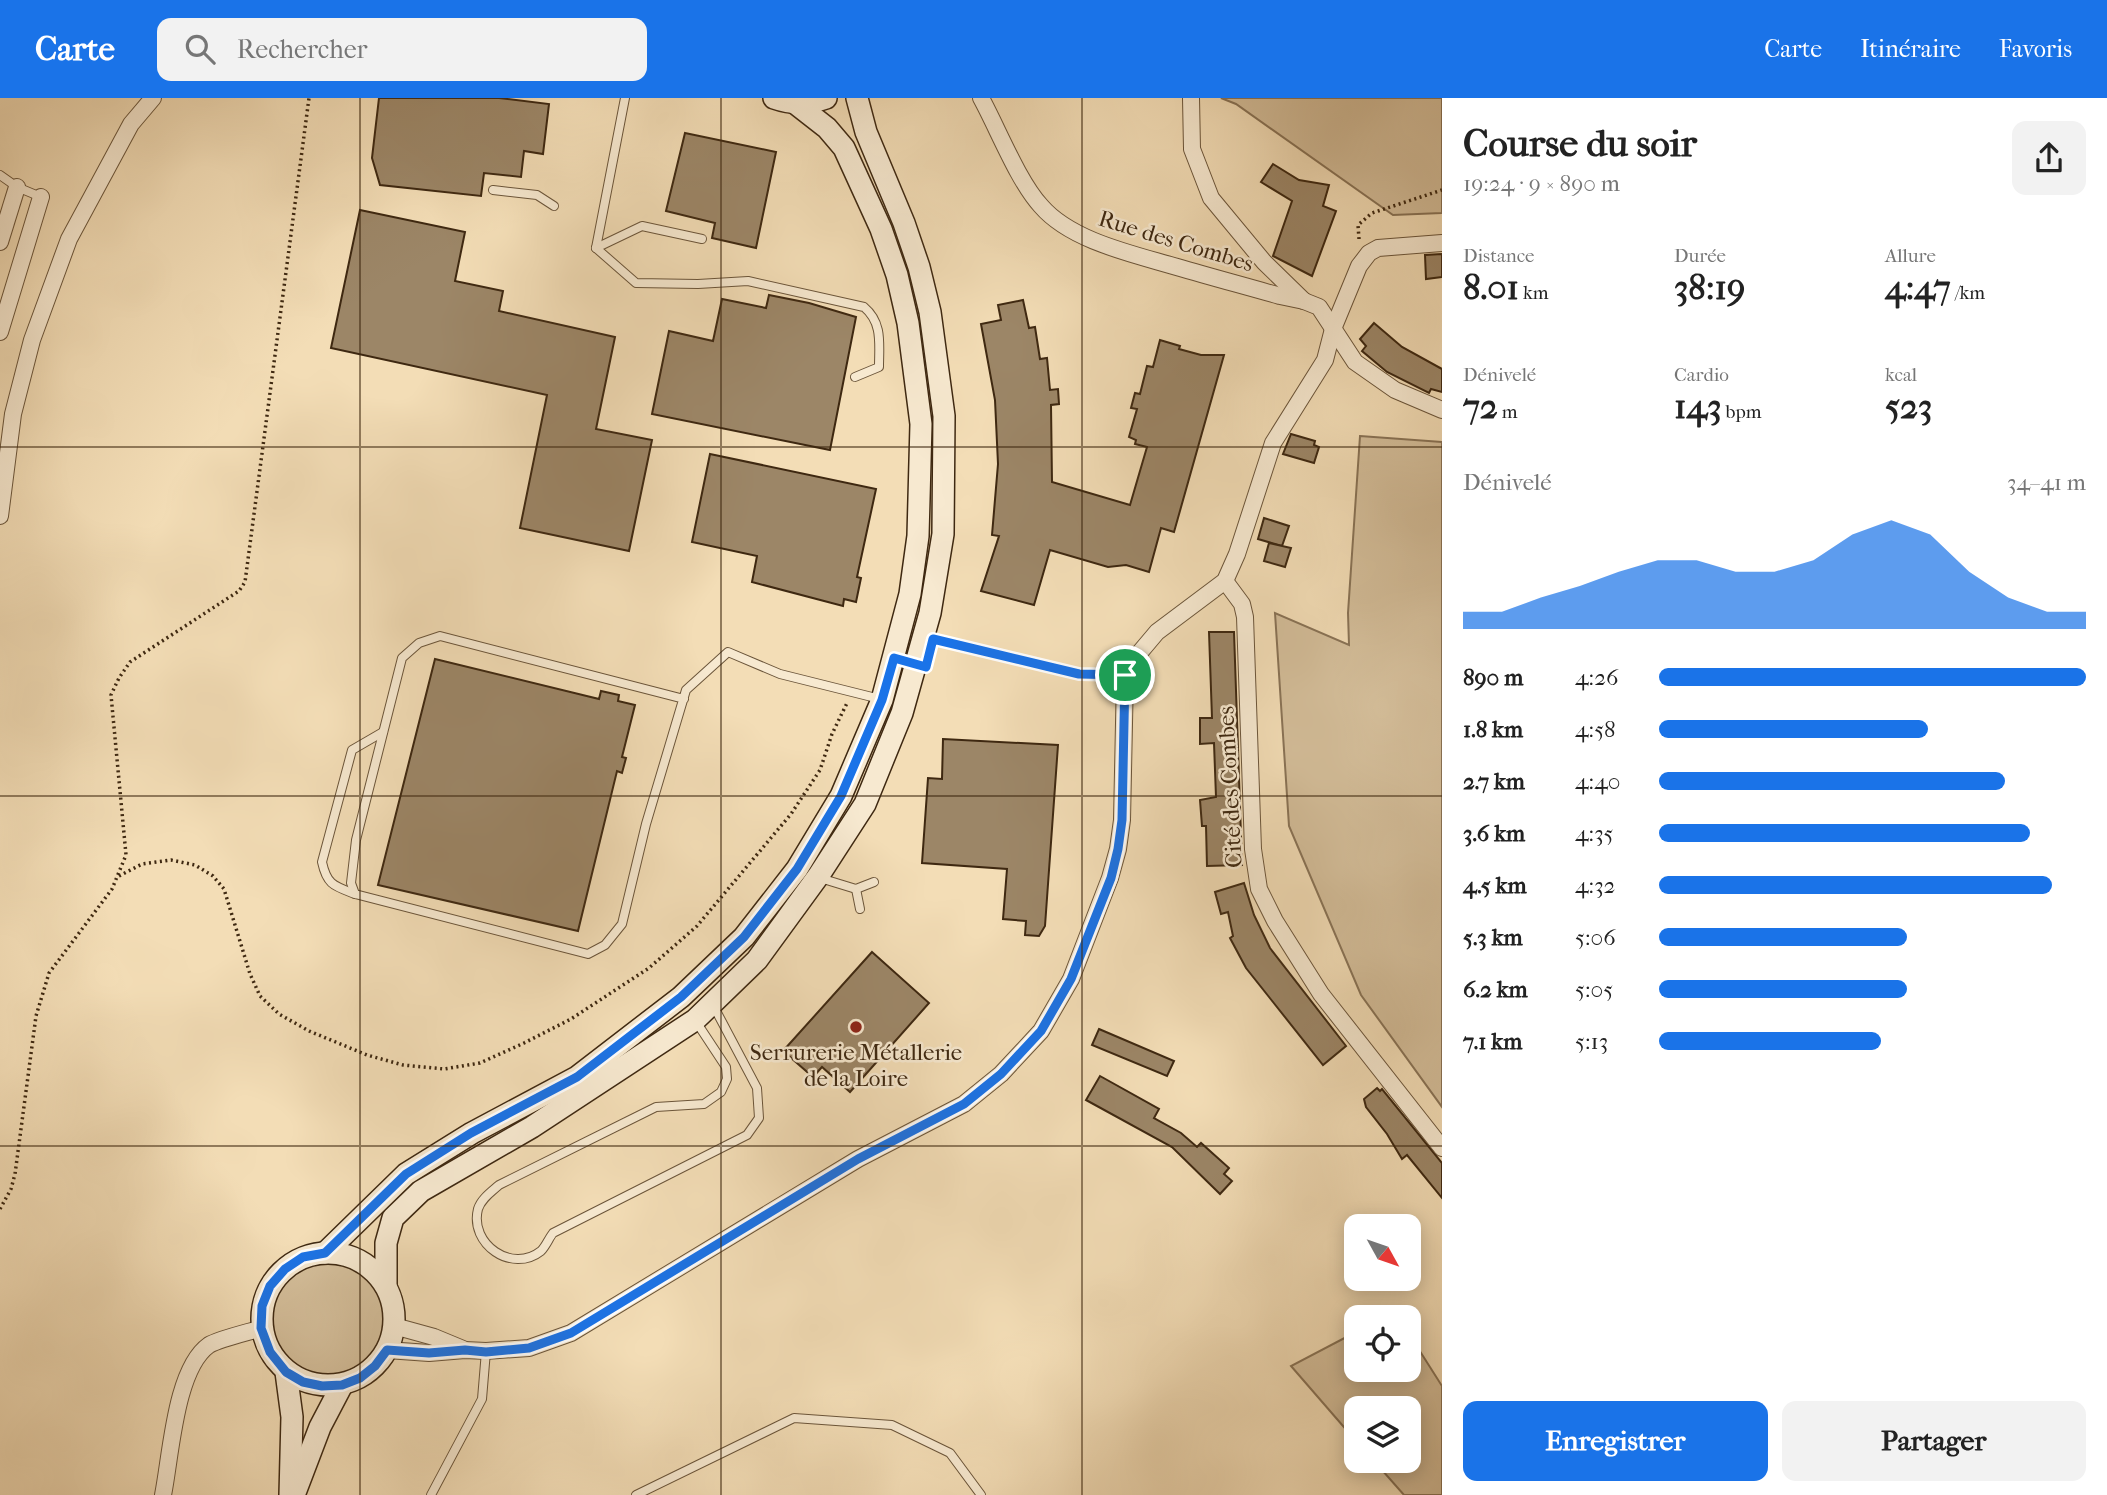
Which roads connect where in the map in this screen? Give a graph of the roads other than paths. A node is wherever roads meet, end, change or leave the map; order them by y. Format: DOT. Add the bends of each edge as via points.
graph roads {
  1 [pos="153,98"];
  2 [pos="625,98"];
  3 [pos="774,98"];
  4 [pos="826,98"];
  5 [pos="856,98"];
  6 [pos="981,98"];
  7 [pos="1191,98"];
  8 [pos="795,103"];
  9 [pos="0,175"];
  10 [pos="17,187"];
  11 [pos="493,190"];
  12 [pos="41,197"];
  13 [pos="554,206"];
  14 [pos="702,239"];
  15 [pos="0,242"];
  16 [pos="1442,243"];
  17 [pos="596,248"];
  18 [pos="1304,301"];
  19 [pos="1333,329"];
  20 [pos="0,332"];
  21 [pos="855,377"];
  22 [pos="1442,410"];
  23 [pos="0,516"];
  24 [pos="1225,581"];
  25 [pos="684,699"];
  26 [pos="882,700"];
  27 [pos="383,732"];
  28 [pos="817,878"];
  29 [pos="874,882"];
  30 [pos="856,889"];
  31 [pos="355,894"];
  32 [pos="860,909"];
  33 [pos="713,1004"];
  34 [pos="695,1020"];
  35 [pos="1442,1147"];
  36 [pos="325,1253"];
  37 [pos="386,1286"];
  38 [pos="394,1326"];
  39 [pos="261,1328"];
  40 [pos="387,1350"];
  41 [pos="465,1350"];
  42 [pos="486,1352"];
  43 [pos="286,1372"];
  44 [pos="342,1385"];
  45 [pos="163,1495"];
  46 [pos="292,1495"];
  47 [pos="431,1495"];
  48 [pos="636,1495"];
  49 [pos="981,1495"];
  1 -- 23 [label="street" via="131,124 69,239 32,340 13,414"];
  2 -- 17 [label="lane"];
  3 -- 8 [label="main road"];
  4 -- 8 [label="main road"];
  5 -- 28 [label="main road" via="904,223 930,312 944,416 943,534 930,613 902,713 865,804"];
  6 -- 18 [label="street, Rue des Combes" via="1029,192 1043,209 1072,229 1120,250"];
  7 -- 18 [label="street, Rue des Combes" via="1192,149 1211,198 1264,262"];
  8 -- 26 [label="main road" via="844,148 881,229 908,323 921,424 918,536 910,594"];
  9 -- 10 [label="lane"];
  10 -- 12 [label="lane"];
  10 -- 15 [label="street"];
  11 -- 13 [label="lane" via="537,195"];
  12 -- 20 [label="street"];
  14 -- 17 [label="lane" via="642,226"];
  16 -- 19 [label="street" via="1378,248 1368,253"];
  17 -- 21 [label="lane" via="636,283 748,281 864,307 874,315 878,328 878,367"];
  18 -- 19 [label="street, Rue des Combes" via="1319,307"];
  19 -- 22 [label="street" via="1355,362 1395,390"];
  19 -- 24 [label="street" via="1325,360 1273,443"];
  24 -- 35 [label="street, Cité des Combes" via="1242,604 1245,617 1253,849 1259,889 1321,994"];
  24 -- 42 [label="street" via="1157,632 1125,675 1122,820 1111,878 1071,979 1041,1031 1001,1074 964,1104 858,1159 571,1333 529,1348"];
  25 -- 26 [label="lane" via="686,691 728,652 780,674"];
  25 -- 27 [label="lane" via="440,636 419,643 402,658"];
  25 -- 31 [label="lane" via="622,924 605,945 588,954"];
  26 -- 36 [label="main road" via="841,796 797,869 744,937 681,997 577,1077 471,1133 406,1174"];
  27 -- 31 [label="lane" via="356,840 351,883"];
  27 -- 31 [label="lane" via="352,750 322,862 333,886"];
  28 -- 30 [label="lane"];
  28 -- 33 [label="main road" via="757,960"];
  29 -- 30 [label="lane"];
  30 -- 32 [label="lane"];
  33 -- 34 [label="main road"];
  33 -- 34 [label="lane" via="757,1088 759,1118 747,1135 553,1233 541,1250 527,1258 506,1257 487,1248 479,1235 478,1208 499,1185 656,1107 704,1104 721,1092 726,1067"];
  34 -- 37 [label="main road" via="532,1128 421,1191 393,1218 386,1243"];
  36 -- 37 [label="main road" via="349,1256 370,1268"];
  36 -- 39 [label="main road" via="303,1257 270,1286 262,1306"];
  37 -- 38 [label="main road"];
  38 -- 40 [label="main road"];
  38 -- 41 [label="street"];
  39 -- 43 [label="main road" via="270,1352"];
  39 -- 45 [label="street" via="209,1346 189,1369"];
  40 -- 41 [label="street"];
  40 -- 44 [label="main road" via="360,1378"];
  41 -- 42 [label="street"];
  42 -- 47 [label="lane" via="482,1399"];
  43 -- 44 [label="main road" via="303,1382"];
  43 -- 46 [label="main road" via="292,1417"];
  44 -- 46 [label="main road"];
  48 -- 49 [label="lane" via="794,1418 892,1425 950,1453"];
}
